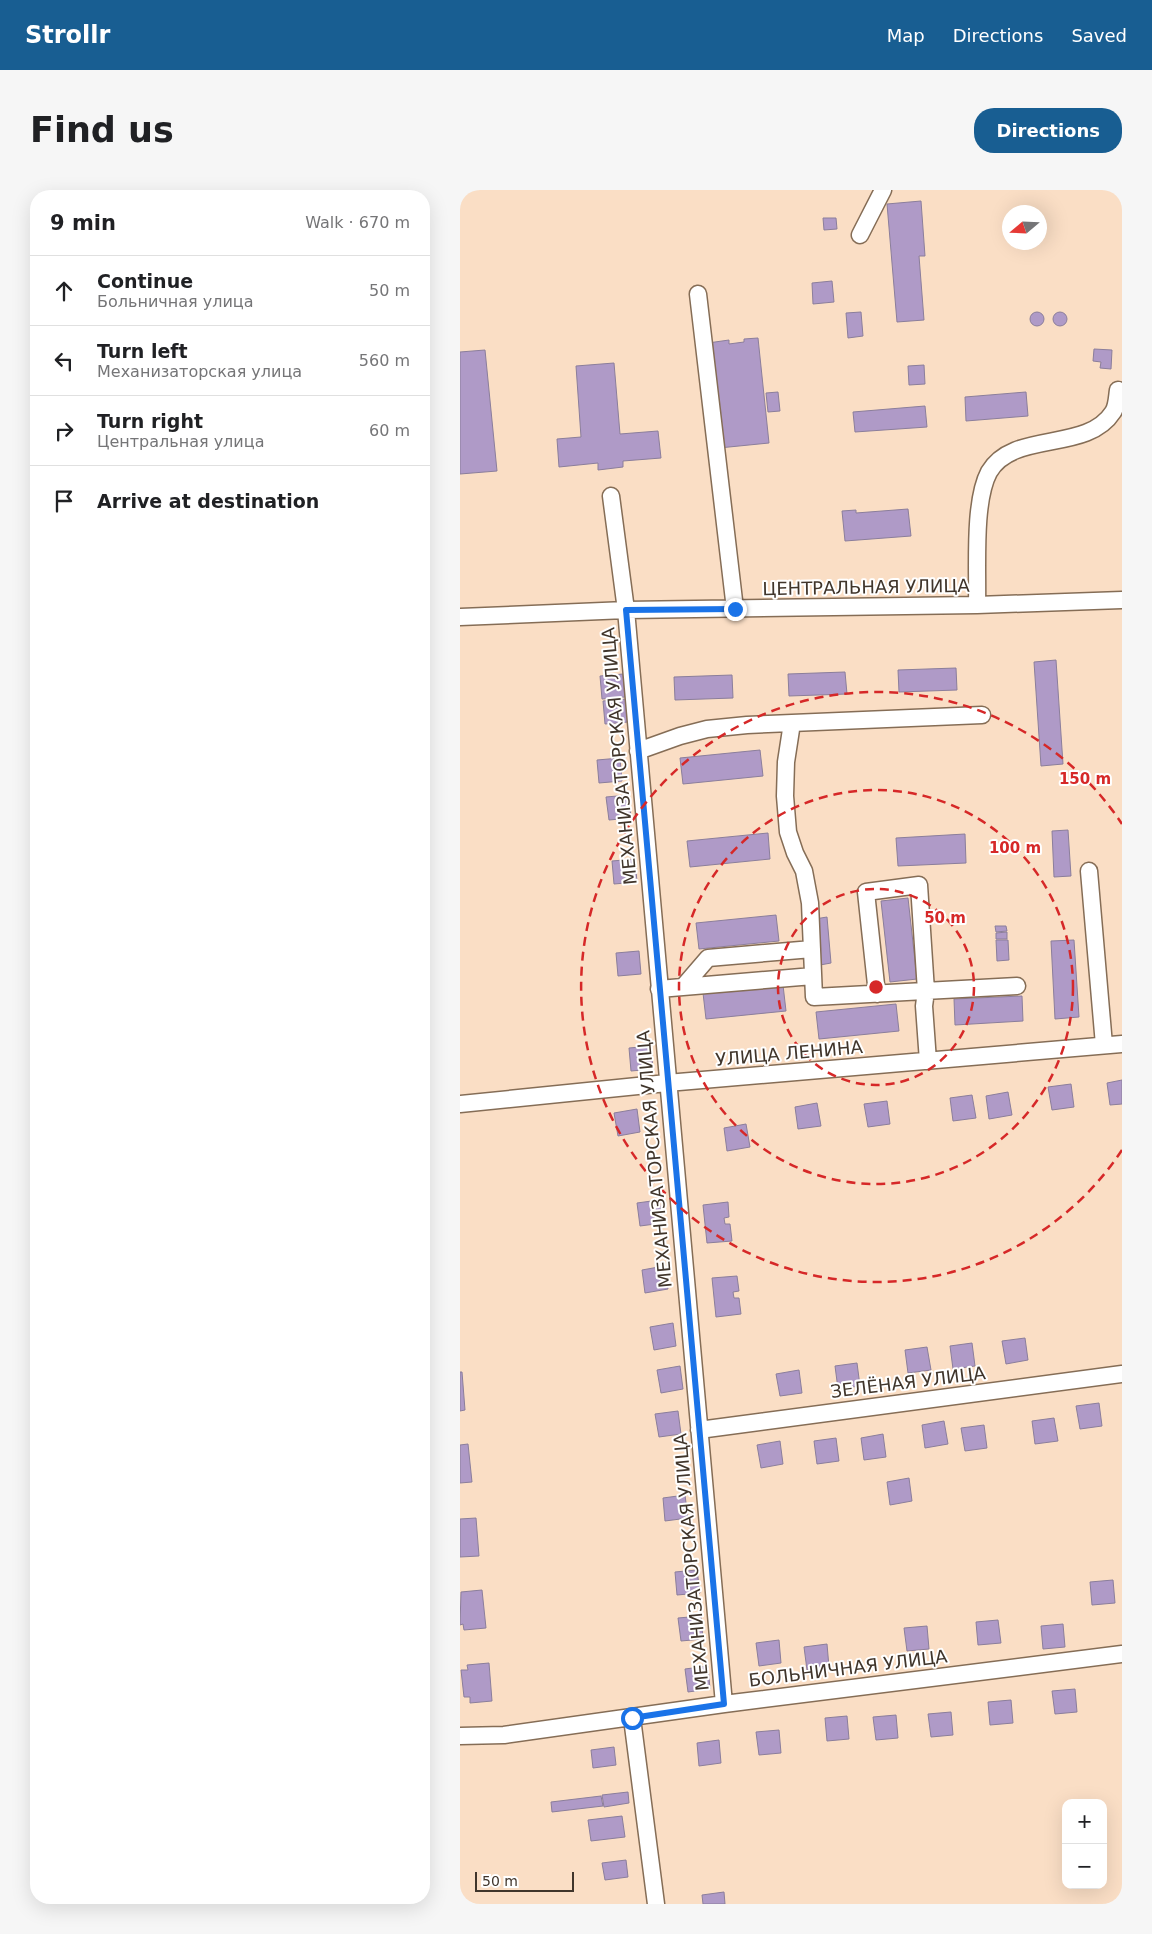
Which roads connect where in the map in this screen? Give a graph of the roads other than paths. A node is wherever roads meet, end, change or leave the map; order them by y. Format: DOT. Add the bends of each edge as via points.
graph roads {
  1 [pos="883,190"];
  2 [pos="860,235"];
  3 [pos="698,294"];
  4 [pos="1118,390"];
  5 [pos="611,496"];
  6 [pos="1122,600"];
  7 [pos="977,605"];
  8 [pos="735,609"];
  9 [pos="626,610"];
  10 [pos="460,617"];
  11 [pos="982,715"];
  12 [pos="792,723"];
  13 [pos="638,751"];
  14 [pos="1089,871"];
  15 [pos="812,949"];
  16 [pos="813,976"];
  17 [pos="1017,986"];
  18 [pos="683,987"];
  19 [pos="659,989"];
  20 [pos="926,991"];
  21 [pos="877,994"];
  22 [pos="1122,1044"];
  23 [pos="1104,1045"];
  24 [pos="928,1062"];
  25 [pos="667,1083"];
  26 [pos="460,1104"];
  27 [pos="1122,1374"];
  28 [pos="699,1430"];
  29 [pos="1122,1654"];
  30 [pos="724,1704"];
  31 [pos="632,1718"];
  32 [pos="460,1736"];
  33 [pos="656,1904"];
  1 -- 2 [label="street"];
  3 -- 8 [label="street"];
  4 -- 7 [label="street" via="1114,410 1105,422 1088,432 1026,447 1004,456 990,471 979,499"];
  5 -- 9 [label="street, МЕХАНИЗАТОРСКАЯ УЛИЦА"];
  6 -- 7 [label="street, ЦЕНТРАЛЬНАЯ УЛИЦА"];
  7 -- 8 [label="street, ЦЕНТРАЛЬНАЯ УЛИЦА"];
  8 -- 9 [label="street, ЦЕНТРАЛЬНАЯ УЛИЦА"];
  9 -- 10 [label="street, ЦЕНТРАЛЬНАЯ УЛИЦА"];
  9 -- 13 [label="street, МЕХАНИЗАТОРСКАЯ УЛИЦА"];
  11 -- 12 [label="street"];
  12 -- 13 [label="street" via="707,729"];
  12 -- 15 [label="street" via="786,762 788,832 804,871 810,903"];
  13 -- 19 [label="street, МЕХАНИЗАТОРСКАЯ УЛИЦА"];
  14 -- 23 [label="street"];
  15 -- 16 [label="street"];
  15 -- 18 [label="street" via="708,958"];
  16 -- 18 [label="street"];
  16 -- 21 [label="street" via="814,997"];
  17 -- 20 [label="street"];
  18 -- 19 [label="street"];
  19 -- 25 [label="street, МЕХАНИЗАТОРСКАЯ УЛИЦА"];
  20 -- 21 [label="street"];
  20 -- 21 [label="street" via="918,885 866,892"];
  20 -- 24 [label="street"];
  22 -- 23 [label="street, УЛИЦА ЛЕНИНА"];
  23 -- 24 [label="street, УЛИЦА ЛЕНИНА"];
  24 -- 25 [label="street, УЛИЦА ЛЕНИНА"];
  25 -- 26 [label="street, УЛИЦА ЛЕНИНА"];
  25 -- 28 [label="street, МЕХАНИЗАТОРСКАЯ УЛИЦА"];
  27 -- 28 [label="street, ЗЕЛЁНАЯ УЛИЦА"];
  28 -- 30 [label="street, МЕХАНИЗАТОРСКАЯ УЛИЦА"];
  29 -- 30 [label="street, БОЛЬНИЧНАЯ УЛИЦА"];
  30 -- 31 [label="street, БОЛЬНИЧНАЯ УЛИЦА"];
  31 -- 32 [label="street, БОЛЬНИЧНАЯ УЛИЦА" via="504,1735"];
  31 -- 33 [label="street"];
}
